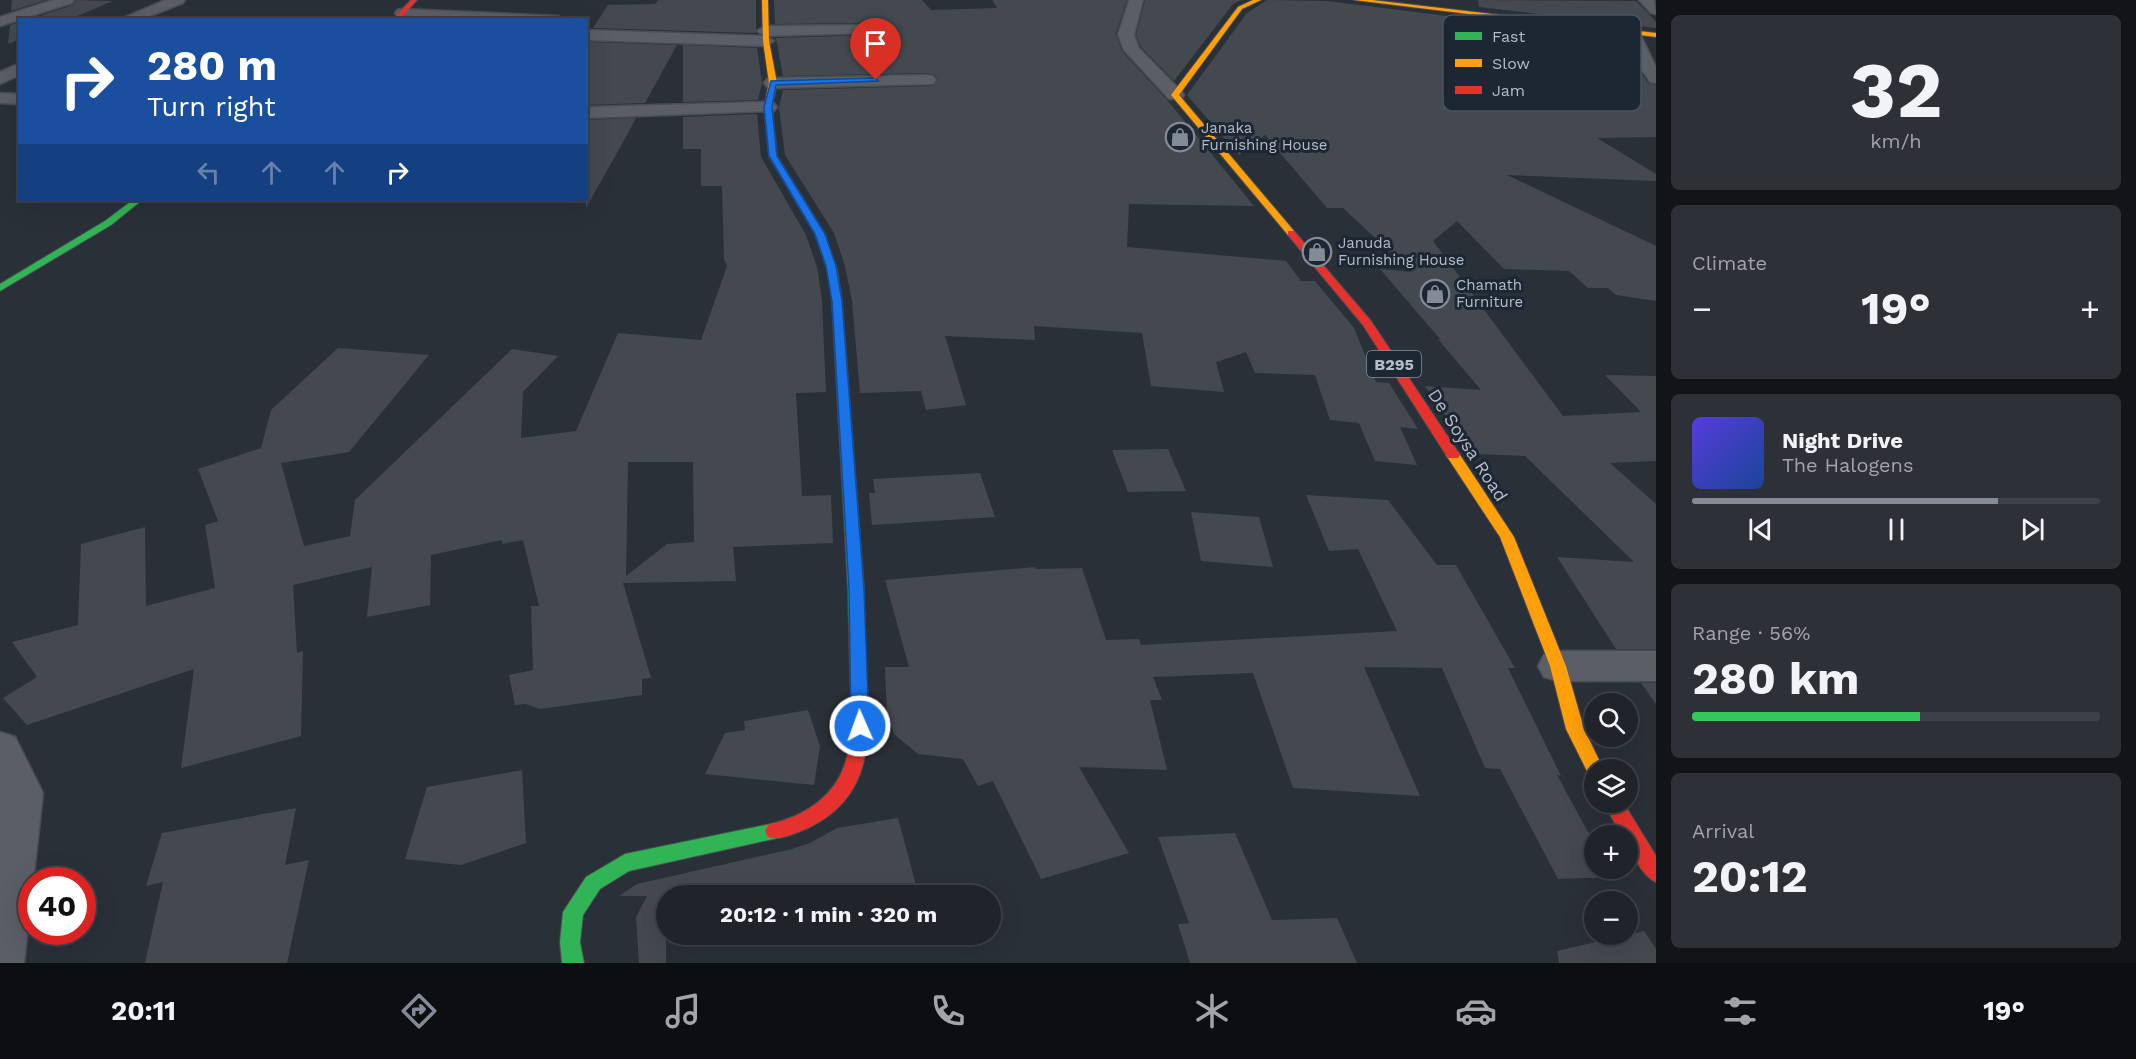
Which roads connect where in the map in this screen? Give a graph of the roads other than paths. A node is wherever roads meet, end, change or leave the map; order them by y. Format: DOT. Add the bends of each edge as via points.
graph roads {
  1 [pos="67,0"];
  2 [pos="178,0"];
  3 [pos="414,0"];
  4 [pos="765,0"];
  5 [pos="1136,0"];
  6 [pos="1258,0"];
  7 [pos="1356,0"];
  8 [pos="1436,0"];
  9 [pos="1646,0"];
  10 [pos="1239,4"];
  11 [pos="1656,10"];
  12 [pos="1485,15"];
  13 [pos="1563,15"];
  14 [pos="398,16"];
  15 [pos="131,18"];
  16 [pos="478,18"];
  17 [pos="0,22"];
  18 [pos="1641,24"];
  19 [pos="1656,26"];
  20 [pos="866,30"];
  21 [pos="1641,33"];
  22 [pos="588,35"];
  23 [pos="1656,35"];
  24 [pos="766,36"];
  25 [pos="1641,53"];
  26 [pos="18,69"];
  27 [pos="1656,78"];
  28 [pos="0,79"];
  29 [pos="927,80"];
  30 [pos="773,83"];
  31 [pos="1175,95"];
  32 [pos="0,99"];
  33 [pos="18,99"];
  34 [pos="768,107"];
  35 [pos="588,113"];
  36 [pos="137,201"];
  37 [pos="0,288"];
  38 [pos="1558,666"];
  39 [pos="1656,666"];
  40 [pos="0,750"];
  41 [pos="1590,759"];
  42 [pos="1619,813"];
  43 [pos="1656,873"];
  44 [pos="0,957"];
  45 [pos="573,963"];
  1 -- 17 [label="street"];
  2 -- 15 [label="street"];
  3 -- 14 [label="main road"];
  4 -- 24 [label="main road"];
  5 -- 31 [label="street" via="1126,35 1132,50"];
  6 -- 10 [label="main road"];
  7 -- 12 [label="main road"];
  8 -- 13 [label="main road"];
  9 -- 11 [label="street"];
  10 -- 31 [label="main road"];
  14 -- 16 [label="street"];
  18 -- 19 [label="main road"];
  20 -- 24 [label="street"];
  21 -- 23 [label="main road"];
  22 -- 24 [label="street"];
  24 -- 30 [label="main road"];
  25 -- 27 [label="street"];
  26 -- 28 [label="street"];
  29 -- 30 [label="street"];
  30 -- 34 [label="main road"];
  31 -- 38 [label="main road, De Soysa Road / B295" via="1367,323 1507,537"];
  32 -- 33 [label="street"];
  34 -- 35 [label="street"];
  34 -- 45 [label="main road" via="773,156 820,234 837,301 856,589 860,726 857,759 843,791 818,813 792,827 626,862 593,883 573,912"];
  36 -- 37 [label="main road" via="108,223"];
  38 -- 39 [label="street"];
  38 -- 41 [label="main road, De Soysa Road / B295" via="1575,729"];
  40 -- 44 [label="street" via="20,793"];
  42 -- 43 [label="main road"];
}
